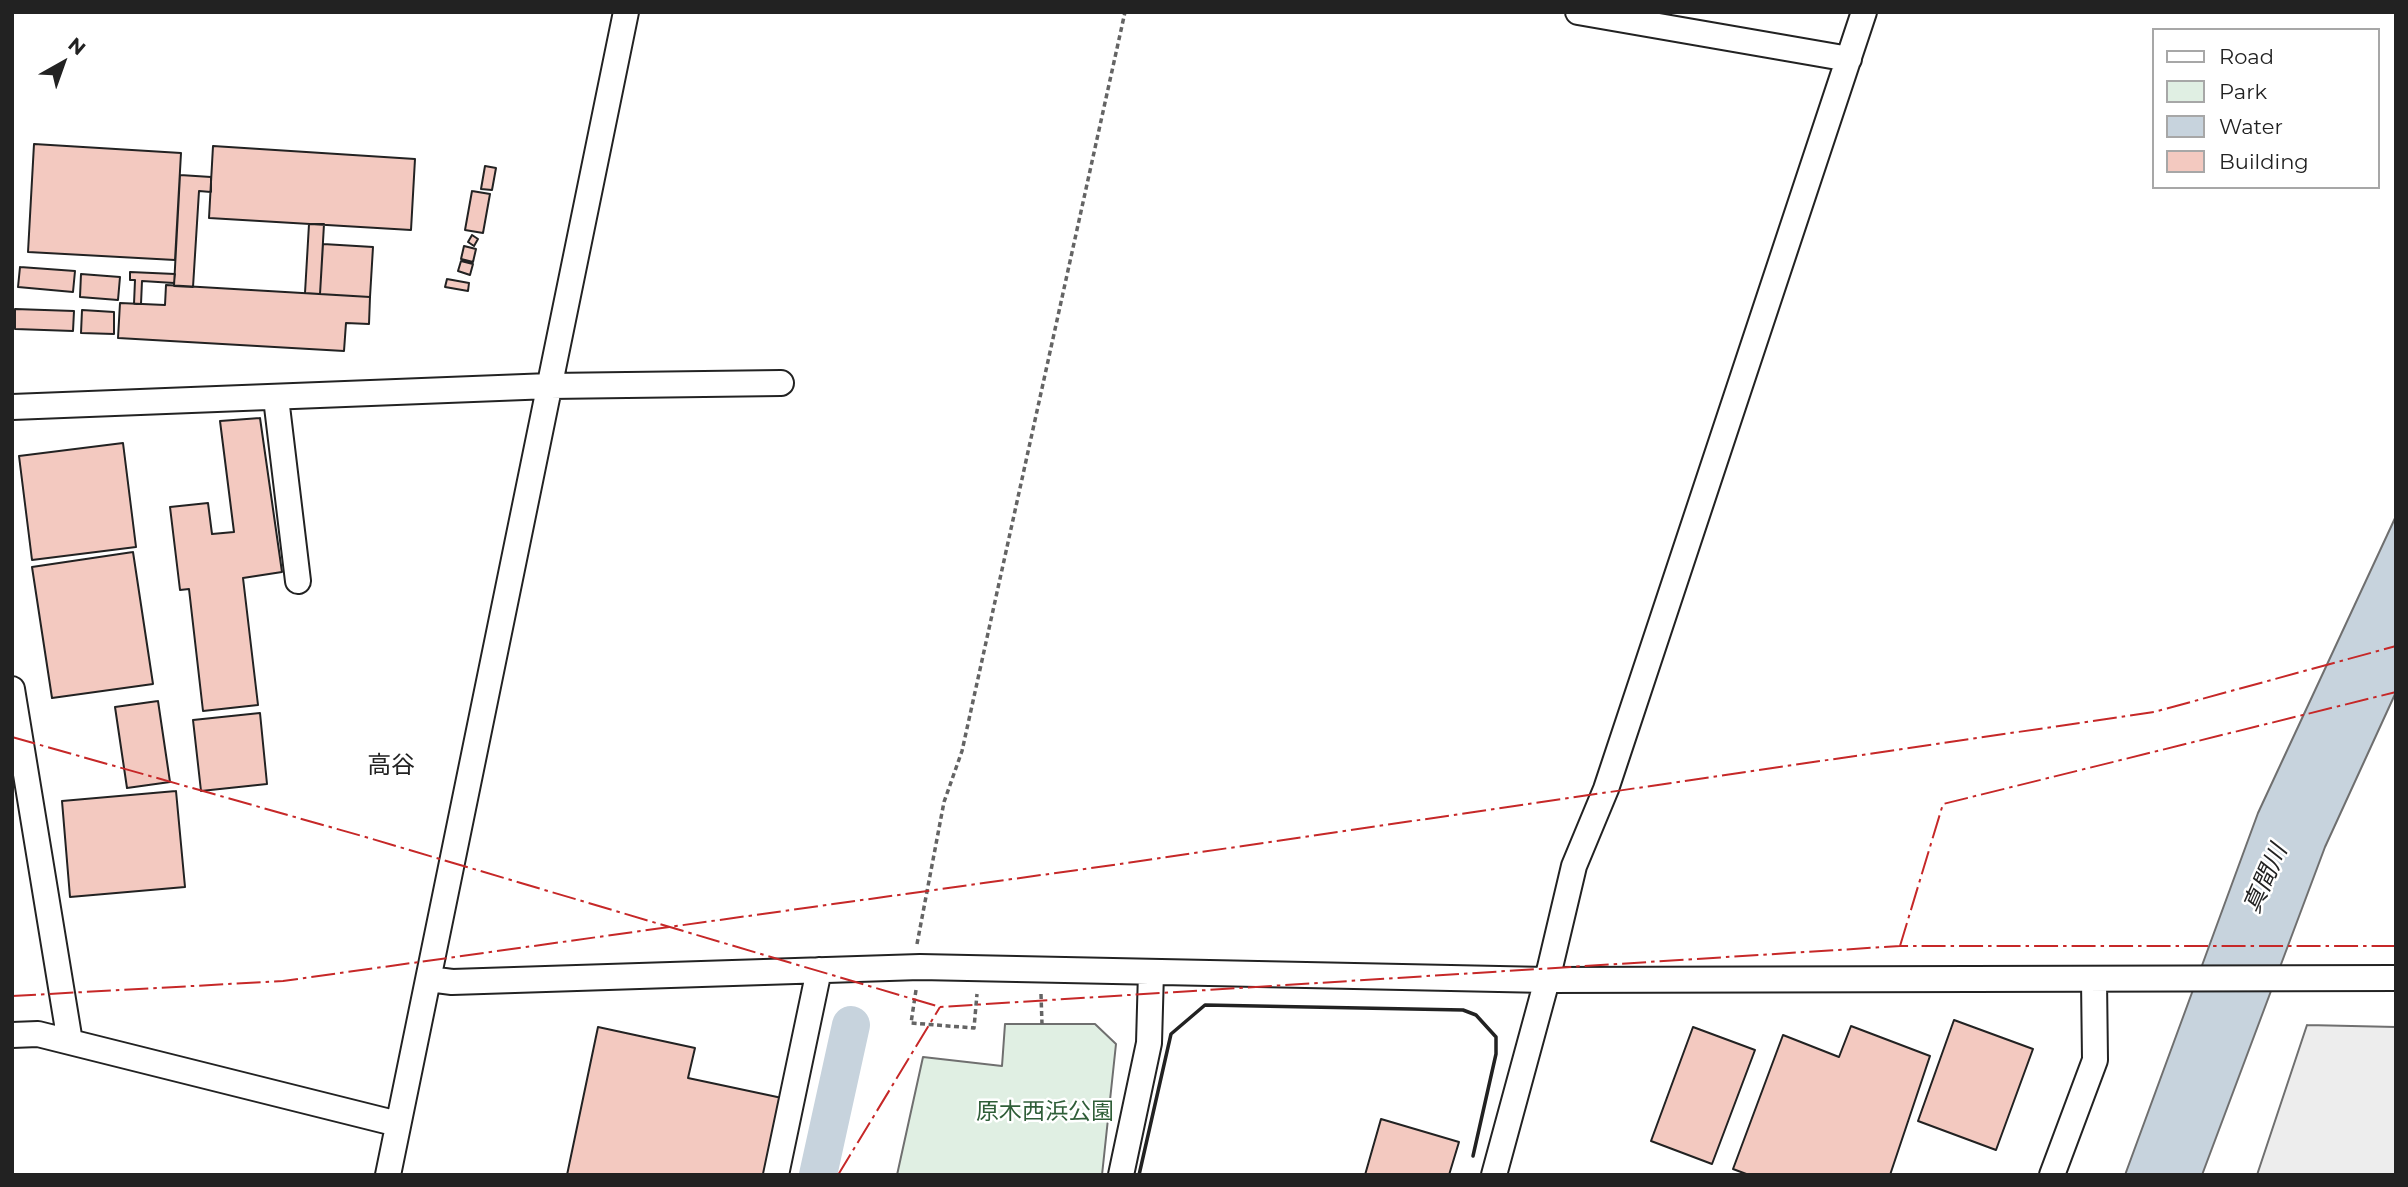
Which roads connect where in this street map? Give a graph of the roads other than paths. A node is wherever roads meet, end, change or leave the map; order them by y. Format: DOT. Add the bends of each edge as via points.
graph roads {
  1 [pos="626,12"];
  2 [pos="1578,12"];
  3 [pos="1864,12"];
  4 [pos="1849,59"];
  5 [pos="781,383"];
  6 [pos="550,386"];
  7 [pos="276,398"];
  8 [pos="12,407"];
  9 [pos="298,581"];
  10 [pos="12,689"];
  11 [pos="819,970"];
  12 [pos="1151,972"];
  13 [pos="2396,978"];
  14 [pos="429,979"];
  15 [pos="1547,980"];
  16 [pos="2094,980"];
  17 [pos="12,1034"];
  18 [pos="69,1042"];
  19 [pos="398,1124"];
  20 [pos="387,1175"];
  21 [pos="776,1175"];
  22 [pos="1121,1175"];
  23 [pos="1494,1175"];
  24 [pos="2052,1175"];
  1 -- 6 [label="street"];
  2 -- 4 [label="street"];
  3 -- 4 [label="street"];
  4 -- 15 [label="street" via="1606,789 1574,866"];
  5 -- 6 [label="street"];
  6 -- 7 [label="street"];
  6 -- 14 [label="street"];
  7 -- 8 [label="street"];
  7 -- 9 [label="street"];
  10 -- 18 [label="street"];
  11 -- 12 [label="street" via="916,967"];
  11 -- 14 [label="street" via="452,982"];
  11 -- 21 [label="street"];
  12 -- 15 [label="street"];
  12 -- 22 [label="street" via="1149,1043"];
  13 -- 16 [label="street"];
  14 -- 19 [label="street"];
  15 -- 16 [label="street"];
  15 -- 23 [label="street"];
  16 -- 24 [label="street" via="2095,1060"];
  17 -- 18 [label="street" via="38,1034"];
  18 -- 19 [label="street"];
  19 -- 20 [label="street"];
}
